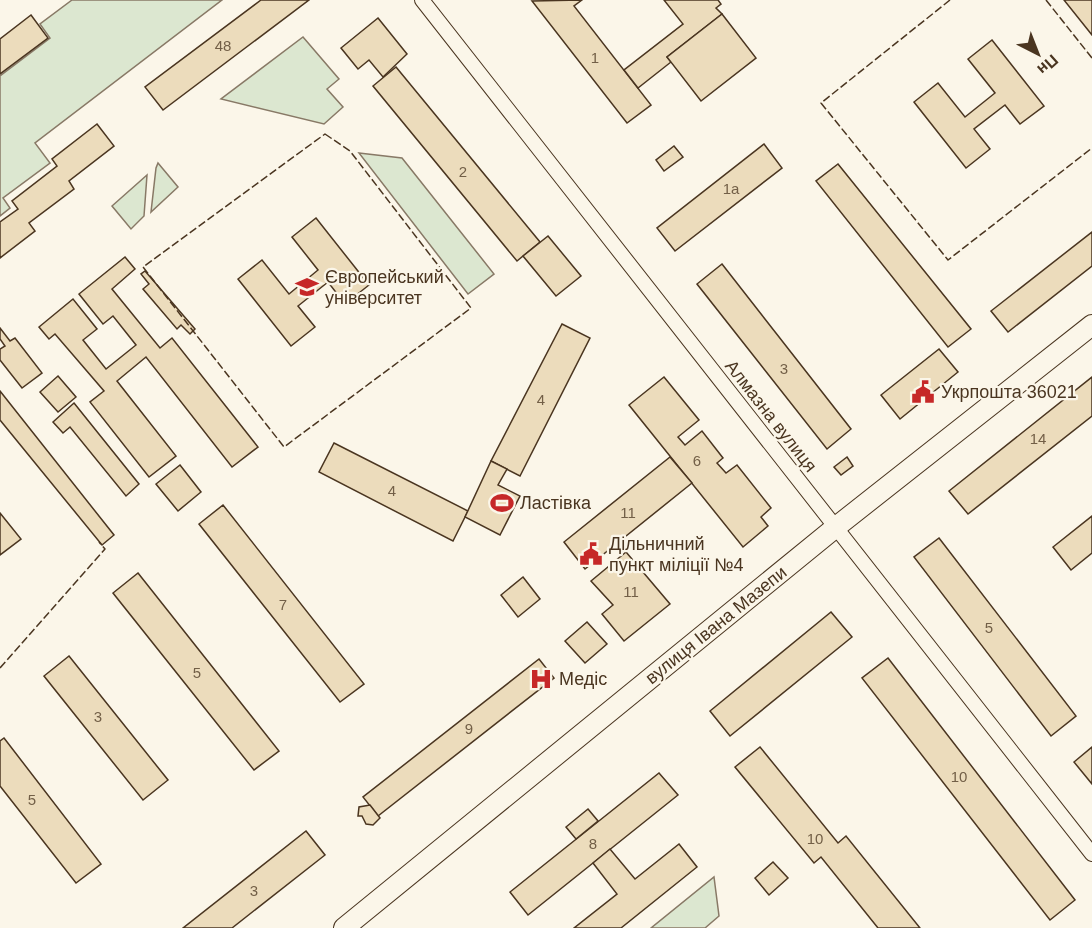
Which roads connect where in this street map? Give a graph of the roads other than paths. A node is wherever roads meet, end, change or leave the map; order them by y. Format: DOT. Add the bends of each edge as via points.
graph roads {
  1 [pos="422,0"];
  2 [pos="1092,325"];
  3 [pos="836,527"];
  4 [pos="1092,854"];
  5 [pos="344,928"];
  1 -- 3 [label="street, Алмазна вулиця"];
  2 -- 3 [label="main road, вулиця Івана Мазепи"];
  3 -- 4 [label="street, Алмазна вулиця"];
  3 -- 5 [label="main road, вулиця Івана Мазепи"];
}
